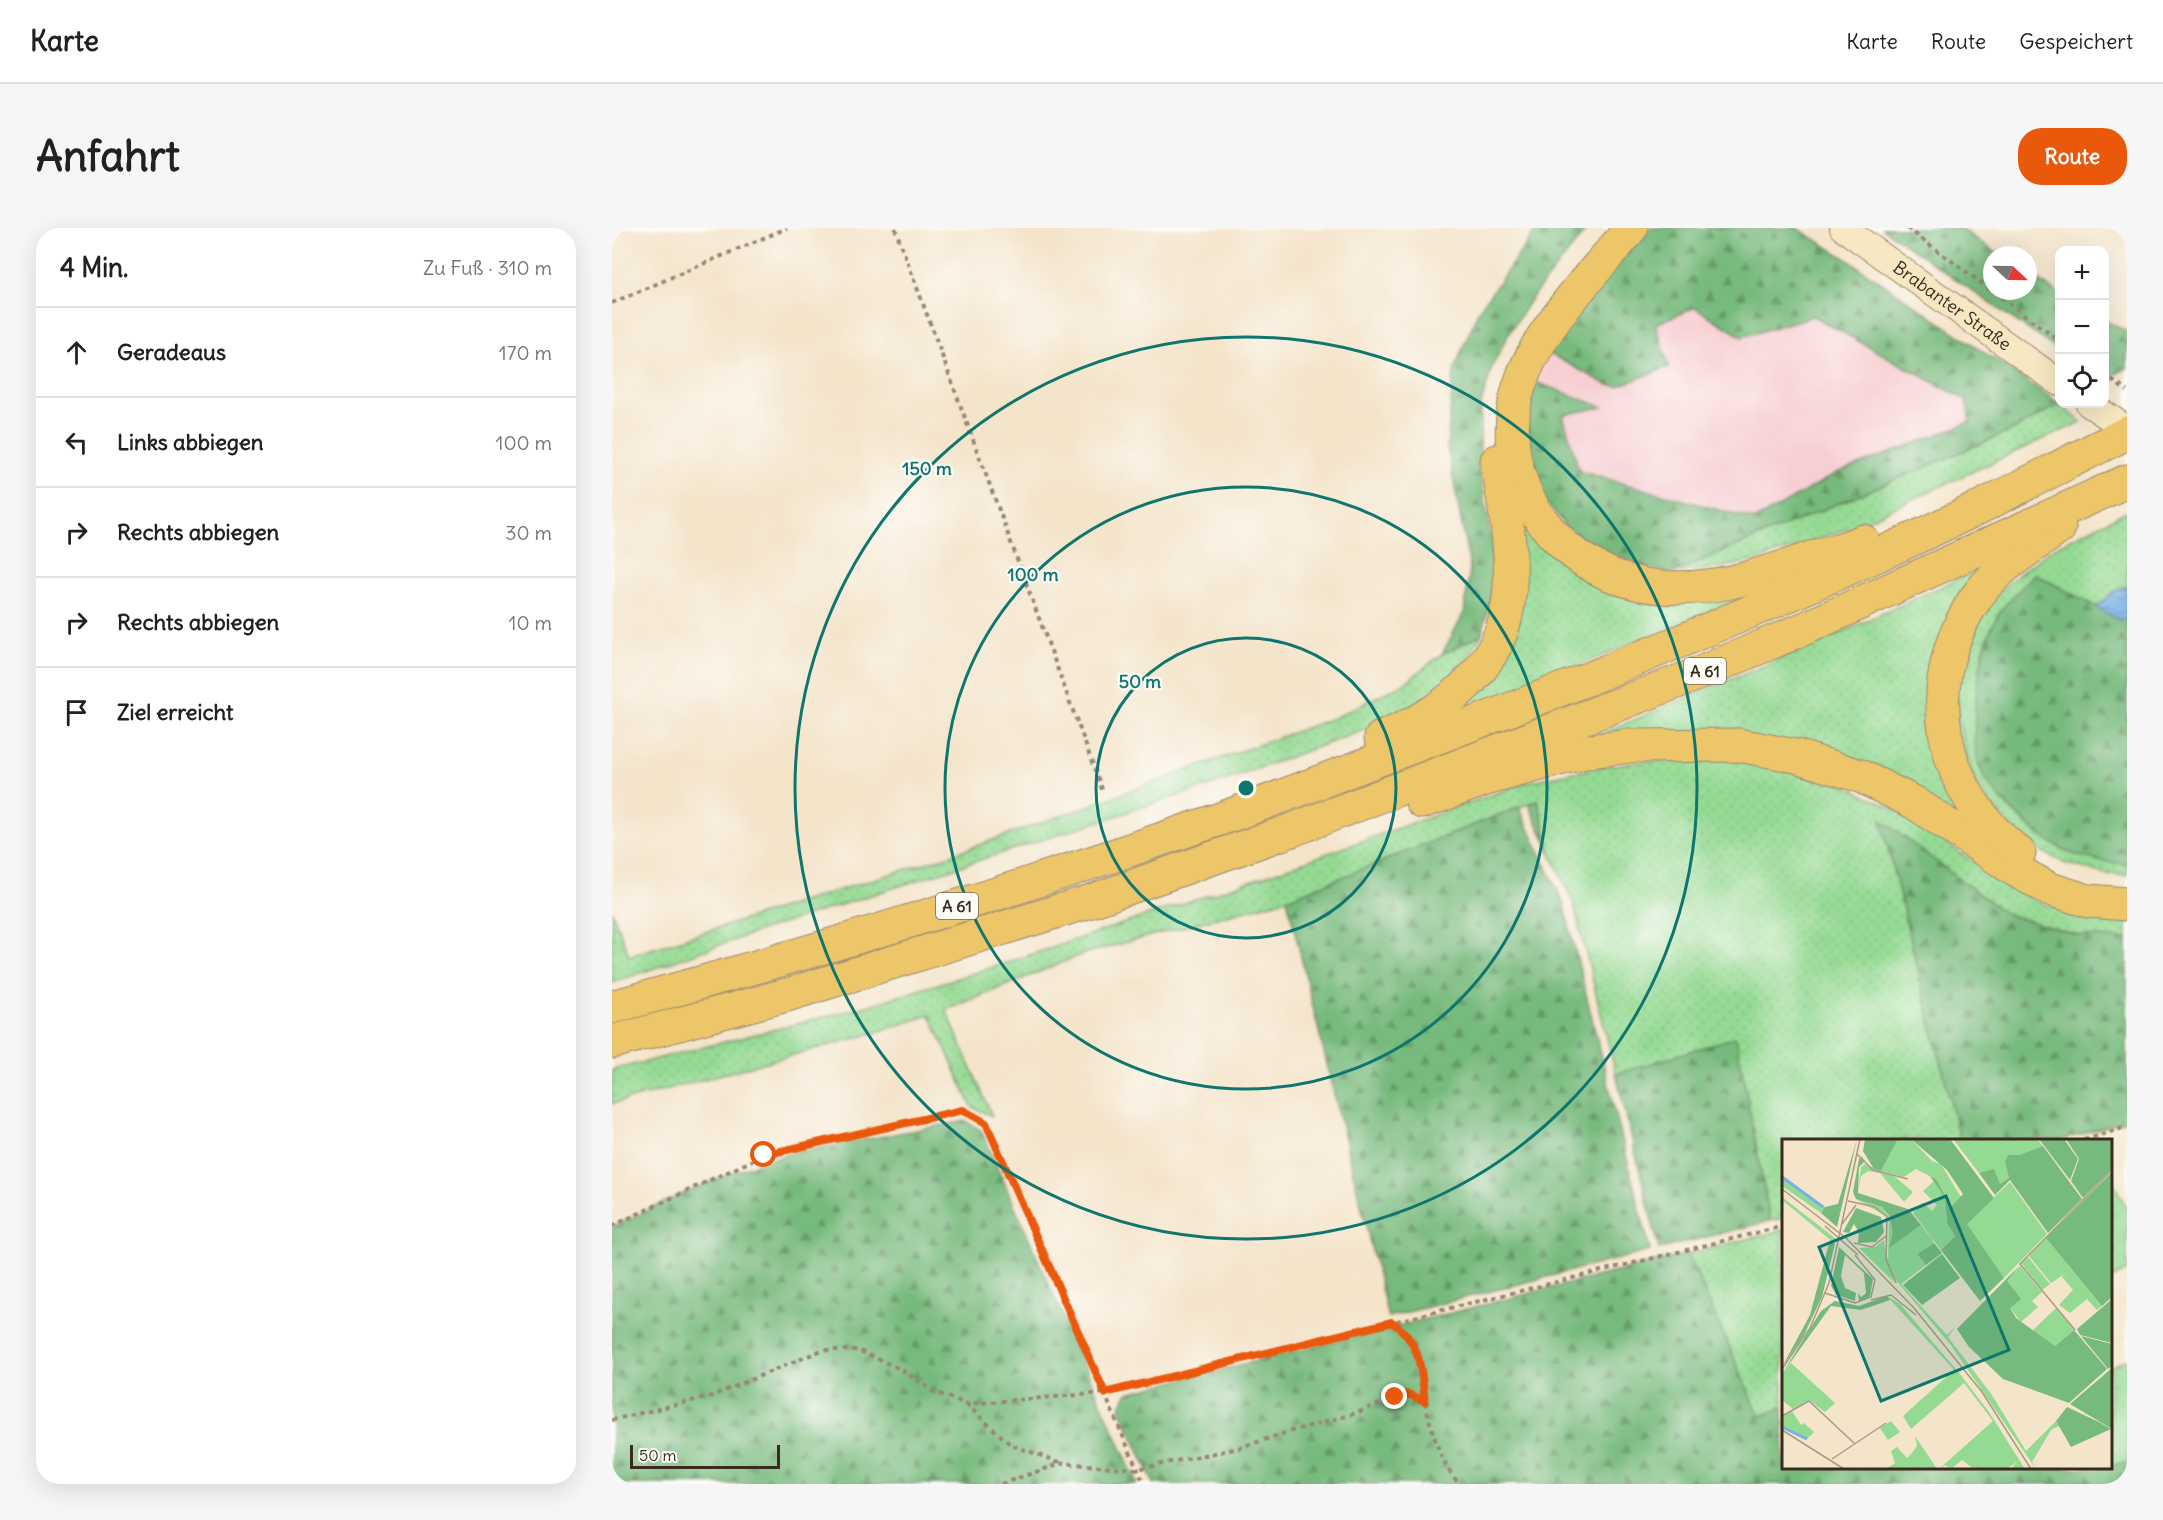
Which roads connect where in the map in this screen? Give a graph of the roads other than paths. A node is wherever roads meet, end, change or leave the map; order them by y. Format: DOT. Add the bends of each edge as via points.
graph roads {
  1 [pos="1603,228"];
  2 [pos="1631,228"];
  3 [pos="1843,228"];
  4 [pos="2055,379"];
  5 [pos="2095,408"];
  6 [pos="2127,431"];
  7 [pos="2119,485"];
  8 [pos="1973,510"];
  9 [pos="1220,819"];
  10 [pos="1292,830"];
  11 [pos="2127,889"];
  12 [pos="2127,904"];
  13 [pos="612,1007"];
  14 [pos="612,1042"];
  1 -- 9 [label="highway" via="1547,303 1522,343 1506,380 1498,417 1497,460 1507,519 1510,594 1490,657 1459,692 1434,711 1405,728 1333,758"];
  2 -- 8 [label="highway" via="1547,331 1527,365 1515,407 1513,444 1526,497 1545,525 1574,553 1613,576 1635,582 1660,587 1706,586 1746,579 1859,543 1921,515"];
  3 -- 4 [label="main road, Brabanter Straße"];
  5 -- 6 [label="main road"];
  6 -- 8 [label="highway, A 61"];
  7 -- 10 [label="highway, A 61" via="1695,675"];
  7 -- 11 [label="highway" via="2002,570 1979,594 1953,642 1944,680 1943,717 1957,776 1967,795 2004,841 2054,874"];
  8 -- 9 [label="highway, A 61" via="1678,642 1485,720"];
  9 -- 13 [label="highway, A 61" via="836,944"];
  10 -- 12 [label="highway" via="1391,813 1489,778 1588,751 1630,746 1737,745 1796,756 1860,776 1915,803 2050,890 2088,901"];
  10 -- 14 [label="highway, A 61" via="1091,901 790,994"];
}
